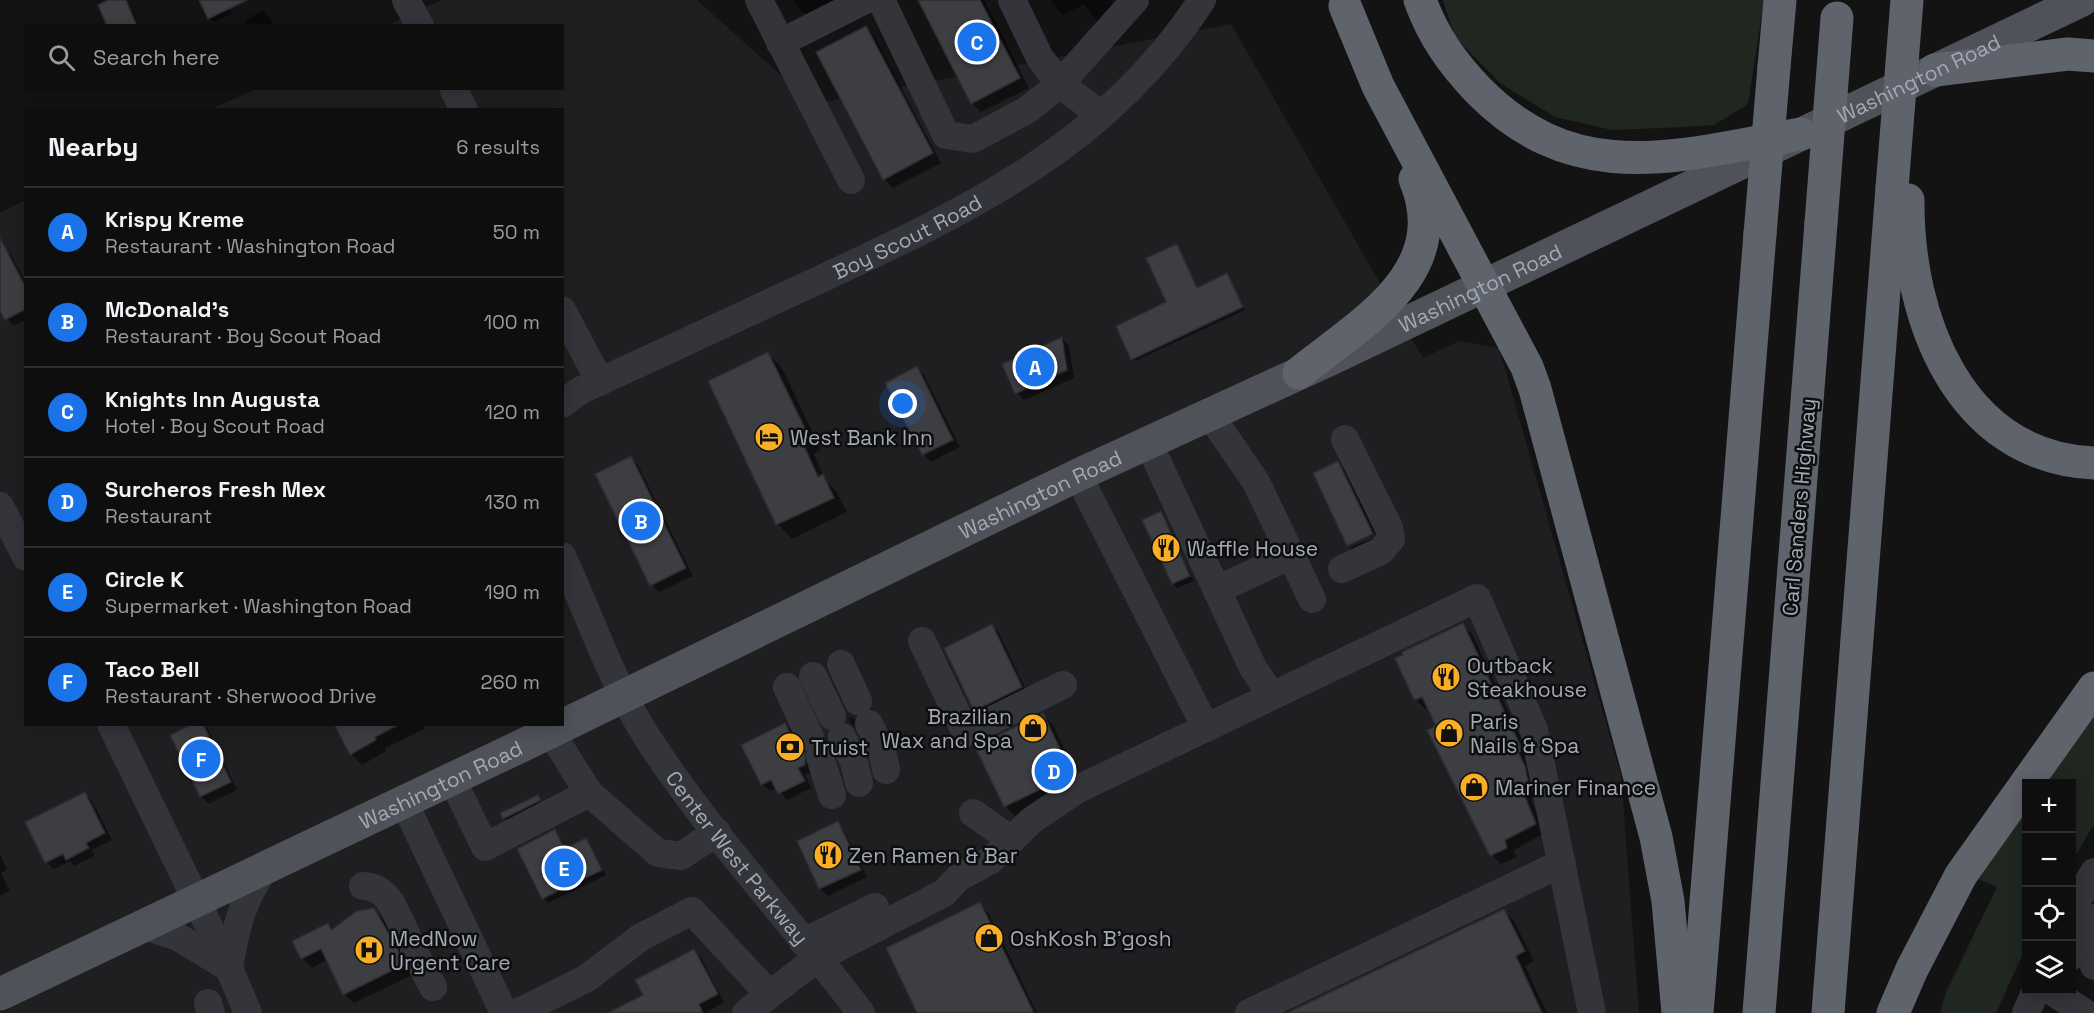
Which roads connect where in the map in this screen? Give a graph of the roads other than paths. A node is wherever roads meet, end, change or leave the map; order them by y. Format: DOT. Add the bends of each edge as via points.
graph roads {
  1 [pos="406,0"];
  2 [pos="759,0"];
  3 [pos="866,0"];
  4 [pos="881,0"];
  5 [pos="1012,0"];
  6 [pos="1135,0"];
  7 [pos="1202,0"];
  8 [pos="1420,0"];
  9 [pos="1780,0"];
  10 [pos="2082,0"];
  11 [pos="1344,3"];
  12 [pos="1906,8"];
  13 [pos="1838,9"];
  14 [pos="419,24"];
  15 [pos="780,43"];
  16 [pos="2094,56"];
  17 [pos="1935,70"];
  18 [pos="1060,84"];
  19 [pos="454,90"];
  20 [pos="463,108"];
  21 [pos="1101,115"];
  22 [pos="1800,134"];
  23 [pos="851,180"];
  24 [pos="1900,184"];
  25 [pos="1484,286"];
  26 [pos="564,314"];
  27 [pos="1299,373"];
  28 [pos="600,381"];
  29 [pos="564,403"];
  30 [pos="1210,415"];
  31 [pos="1345,439"];
  32 [pos="1149,444"];
  33 [pos="2094,463"];
  34 [pos="1078,475"];
  35 [pos="0,506"];
  36 [pos="24,553"];
  37 [pos="1291,555"];
  38 [pos="564,561"];
  39 [pos="1342,569"];
  40 [pos="1217,590"];
  41 [pos="1311,599"];
  42 [pos="922,641"];
  43 [pos="1063,686"];
  44 [pos="2094,688"];
  45 [pos="622,695"];
  46 [pos="1272,696"];
  47 [pos="564,724"];
  48 [pos="112,726"];
  49 [pos="560,726"];
  50 [pos="1206,728"];
  51 [pos="839,729"];
  52 [pos="550,731"];
  53 [pos="452,779"];
  54 [pos="589,793"];
  55 [pos="404,802"];
  56 [pos="973,813"];
  57 [pos="717,832"];
  58 [pos="1010,839"];
  59 [pos="1562,863"];
  60 [pos="265,868"];
  61 [pos="2094,872"];
  62 [pos="363,886"];
  63 [pos="196,901"];
  64 [pos="2076,902"];
  65 [pos="2094,918"];
  66 [pos="144,926"];
  67 [pos="2094,936"];
  68 [pos="2076,949"];
  69 [pos="810,951"];
  70 [pos="2094,966"];
  71 [pos="433,987"];
  72 [pos="239,990"];
  73 [pos="770,993"];
  74 [pos="0,994"];
  75 [pos="2034,995"];
  76 [pos="2058,995"];
  77 [pos="504,1013"];
  78 [pos="517,1013"];
  79 [pos="746,1013"];
  80 [pos="861,1013"];
  81 [pos="1249,1013"];
  82 [pos="1592,1013"];
  83 [pos="1678,1013"];
  84 [pos="1697,1013"];
  85 [pos="1759,1013"];
  86 [pos="1827,1013"];
  87 [pos="1893,1013"];
  88 [pos="2026,1013"];
  89 [pos="2085,1013"];
  1 -- 14 [label="street"];
  2 -- 15 [label="street"];
  3 -- 15 [label="street"];
  4 -- 18 [label="street" via="946,135 974,138 1027,110"];
  5 -- 18 [label="street" via="1040,58"];
  6 -- 18 [label="street"];
  7 -- 21 [label="street, Boy Scout Road" via="1153,62"];
  8 -- 22 [label="highway" via="1429,27 1443,50 1494,106 1517,124 1567,149 1603,157 1656,158"];
  9 -- 84 [label="highway, bridge"];
  10 -- 17 [label="main road, Washington Road"];
  11 -- 25 [label="highway" via="1378,86"];
  11 -- 27 [label="highway" via="1370,94 1419,190 1424,231 1417,260 1398,290"];
  12 -- 24 [label="highway, bridge"];
  13 -- 85 [label="highway, Carl Sanders Highway, bridge"];
  15 -- 23 [label="street"];
  16 -- 17 [label="highway" via="2068,54"];
  17 -- 22 [label="main road, Washington Road"];
  18 -- 21 [label="street"];
  19 -- 20 [label="street"];
  21 -- 28 [label="street, Boy Scout Road" via="1040,164 957,212"];
  22 -- 25 [label="main road, Washington Road"];
  24 -- 33 [label="highway" via="1920,303 1939,355 1955,382 1985,420 2004,433 2053,457"];
  24 -- 86 [label="highway"];
  25 -- 27 [label="main road, Washington Road"];
  25 -- 83 [label="highway" via="1535,388 1656,837 1668,901"];
  26 -- 28 [label="street"];
  27 -- 30 [label="main road, Washington Road"];
  28 -- 29 [label="street, Boy Scout Road"];
  30 -- 32 [label="main road, Washington Road"];
  30 -- 37 [label="street" via="1256,482"];
  31 -- 39 [label="street" via="1391,539 1381,551"];
  32 -- 34 [label="main road, Washington Road"];
  32 -- 40 [label="street"];
  34 -- 45 [label="main road, Washington Road"];
  34 -- 50 [label="street"];
  35 -- 36 [label="street"];
  37 -- 40 [label="street"];
  37 -- 41 [label="street"];
  38 -- 45 [label="street"];
  40 -- 46 [label="street" via="1253,668"];
  42 -- 43 [label="street" via="966,733"];
  44 -- 87 [label="highway" via="1961,875"];
  45 -- 47 [label="main road, Washington Road"];
  45 -- 57 [label="street, Center West Parkway" via="648,738"];
  46 -- 50 [label="street"];
  46 -- 59 [label="street" via="1477,598 1534,730"];
  48 -- 63 [label="street"];
  49 -- 52 [label="main road, Washington Road"];
  50 -- 58 [label="street" via="1078,789"];
  51 -- 51 [label="street" via="813,676"];
  51 -- 51 [label="street" via="826,770 859,783 864,758"];
  52 -- 53 [label="main road, Washington Road"];
  52 -- 54 [label="street"];
  53 -- 54 [label="street" via="485,847"];
  53 -- 55 [label="main road, Washington Road"];
  54 -- 57 [label="street" via="658,853 681,856"];
  55 -- 60 [label="main road, Washington Road"];
  55 -- 77 [label="street"];
  56 -- 58 [label="street"];
  57 -- 69 [label="street, Center West Parkway"];
  58 -- 69 [label="street" via="991,860 958,878 944,893"];
  59 -- 81 [label="street"];
  59 -- 82 [label="street"];
  60 -- 63 [label="main road, Washington Road"];
  60 -- 72 [label="street" via="243,904 236,927"];
  61 -- 64 [label="street"];
  62 -- 71 [label="street" via="376,886 387,896"];
  63 -- 66 [label="main road, Washington Road"];
  63 -- 72 [label="street"];
  65 -- 68 [label="street"];
  66 -- 72 [label="street" via="178,937"];
  66 -- 74 [label="main road, Washington Road"];
  67 -- 70 [label="street" via="2090,952"];
  69 -- 73 [label="street"];
  69 -- 80 [label="street, Center West Parkway"];
  73 -- 78 [label="street" via="692,911 641,937 586,978"];
  73 -- 79 [label="street"];
  75 -- 88 [label="street"];
  76 -- 89 [label="street"];
}
